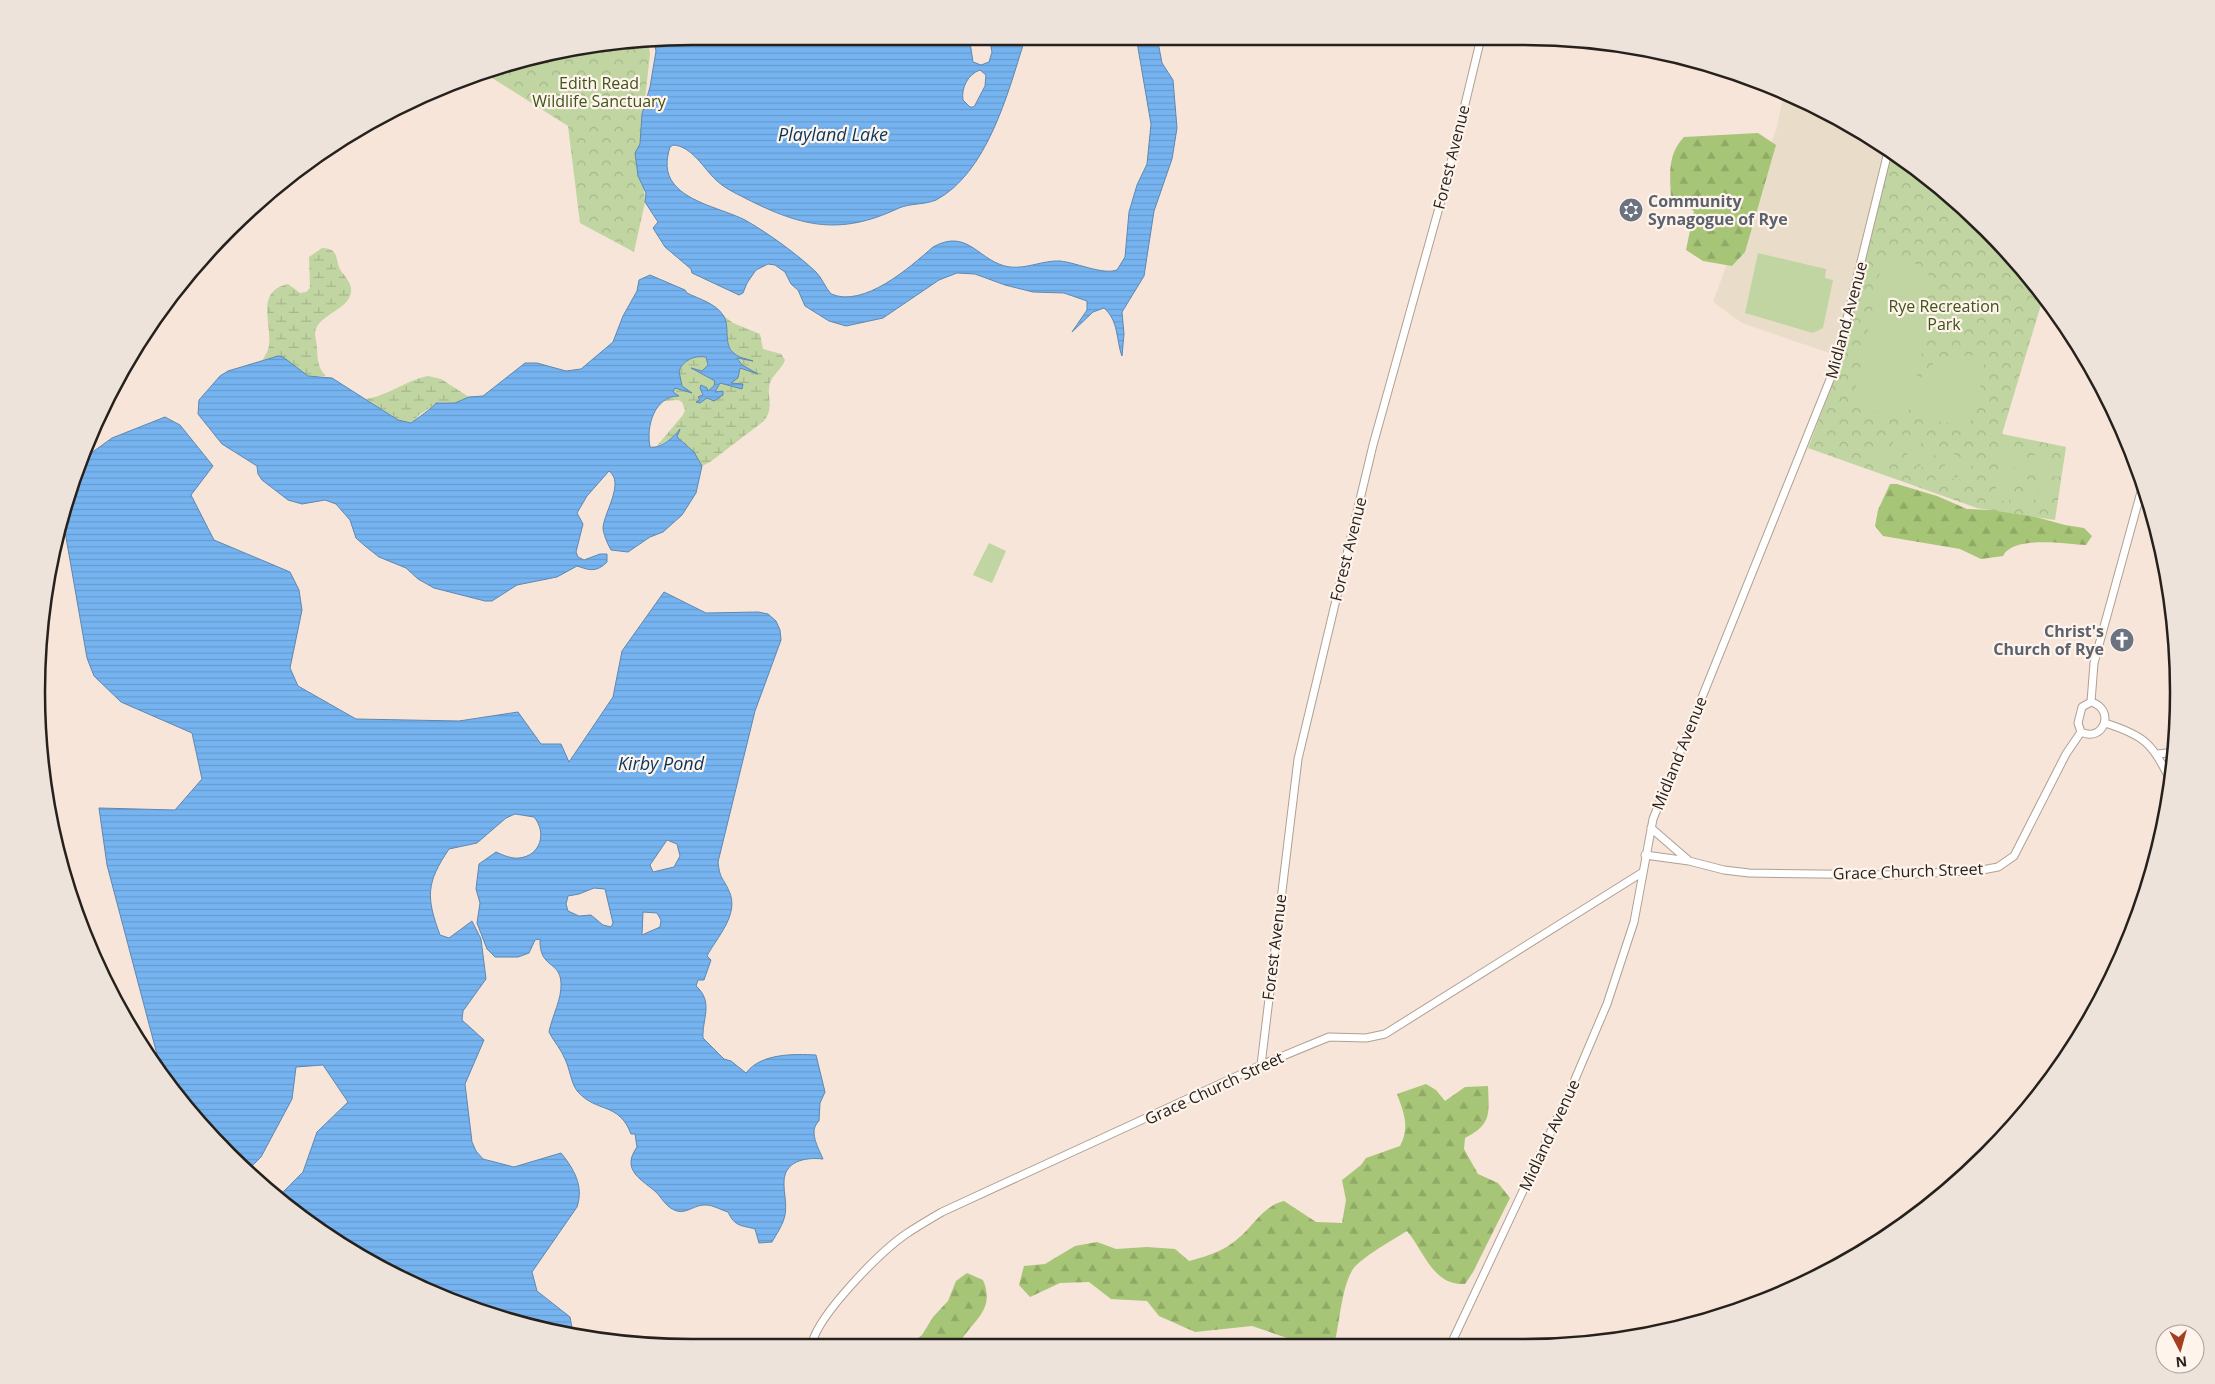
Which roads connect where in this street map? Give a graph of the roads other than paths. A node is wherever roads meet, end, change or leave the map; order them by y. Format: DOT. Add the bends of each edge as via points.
graph roads {
  1 [pos="1479,45"];
  2 [pos="1887,157"];
  3 [pos="2140,497"];
  4 [pos="2091,702"];
  5 [pos="2104,723"];
  6 [pos="2081,732"];
  7 [pos="2167,753"];
  8 [pos="2158,754"];
  9 [pos="2165,769"];
  10 [pos="1651,828"];
  11 [pos="1645,855"];
  12 [pos="1689,860"];
  13 [pos="1642,872"];
  14 [pos="1261,1065"];
  15 [pos="813,1339"];
  16 [pos="1453,1339"];
  1 -- 14 [label="street, Forest Avenue" via="1446,185 1373,445 1298,759"];
  2 -- 10 [label="street, Midland Avenue" via="1836,367"];
  3 -- 4 [label="street" via="2094,663"];
  4 -- 5 [label="street" via="2104,710"];
  4 -- 6 [label="street" via="2082,707 2078,723"];
  5 -- 6 [label="street" via="2097,733"];
  5 -- 8 [label="street" via="2138,735"];
  6 -- 12 [label="street, Grace Church Street" via="2068,750 2014,856 1998,867 1920,874 1736,872"];
  7 -- 8 [label="street"];
  8 -- 9 [label="street"];
  10 -- 11 [label="street, Midland Avenue"];
  10 -- 12 [label="street, Grace Church Street"];
  11 -- 12 [label="street, Grace Church Street"];
  11 -- 13 [label="street, Midland Avenue"];
  13 -- 14 [label="street, Grace Church Street" via="1384,1034 1366,1038 1329,1037"];
  13 -- 16 [label="street, Midland Avenue" via="1630,937 1600,1022"];
  14 -- 15 [label="street, Grace Church Street" via="942,1212 906,1234 826,1315"];
}
